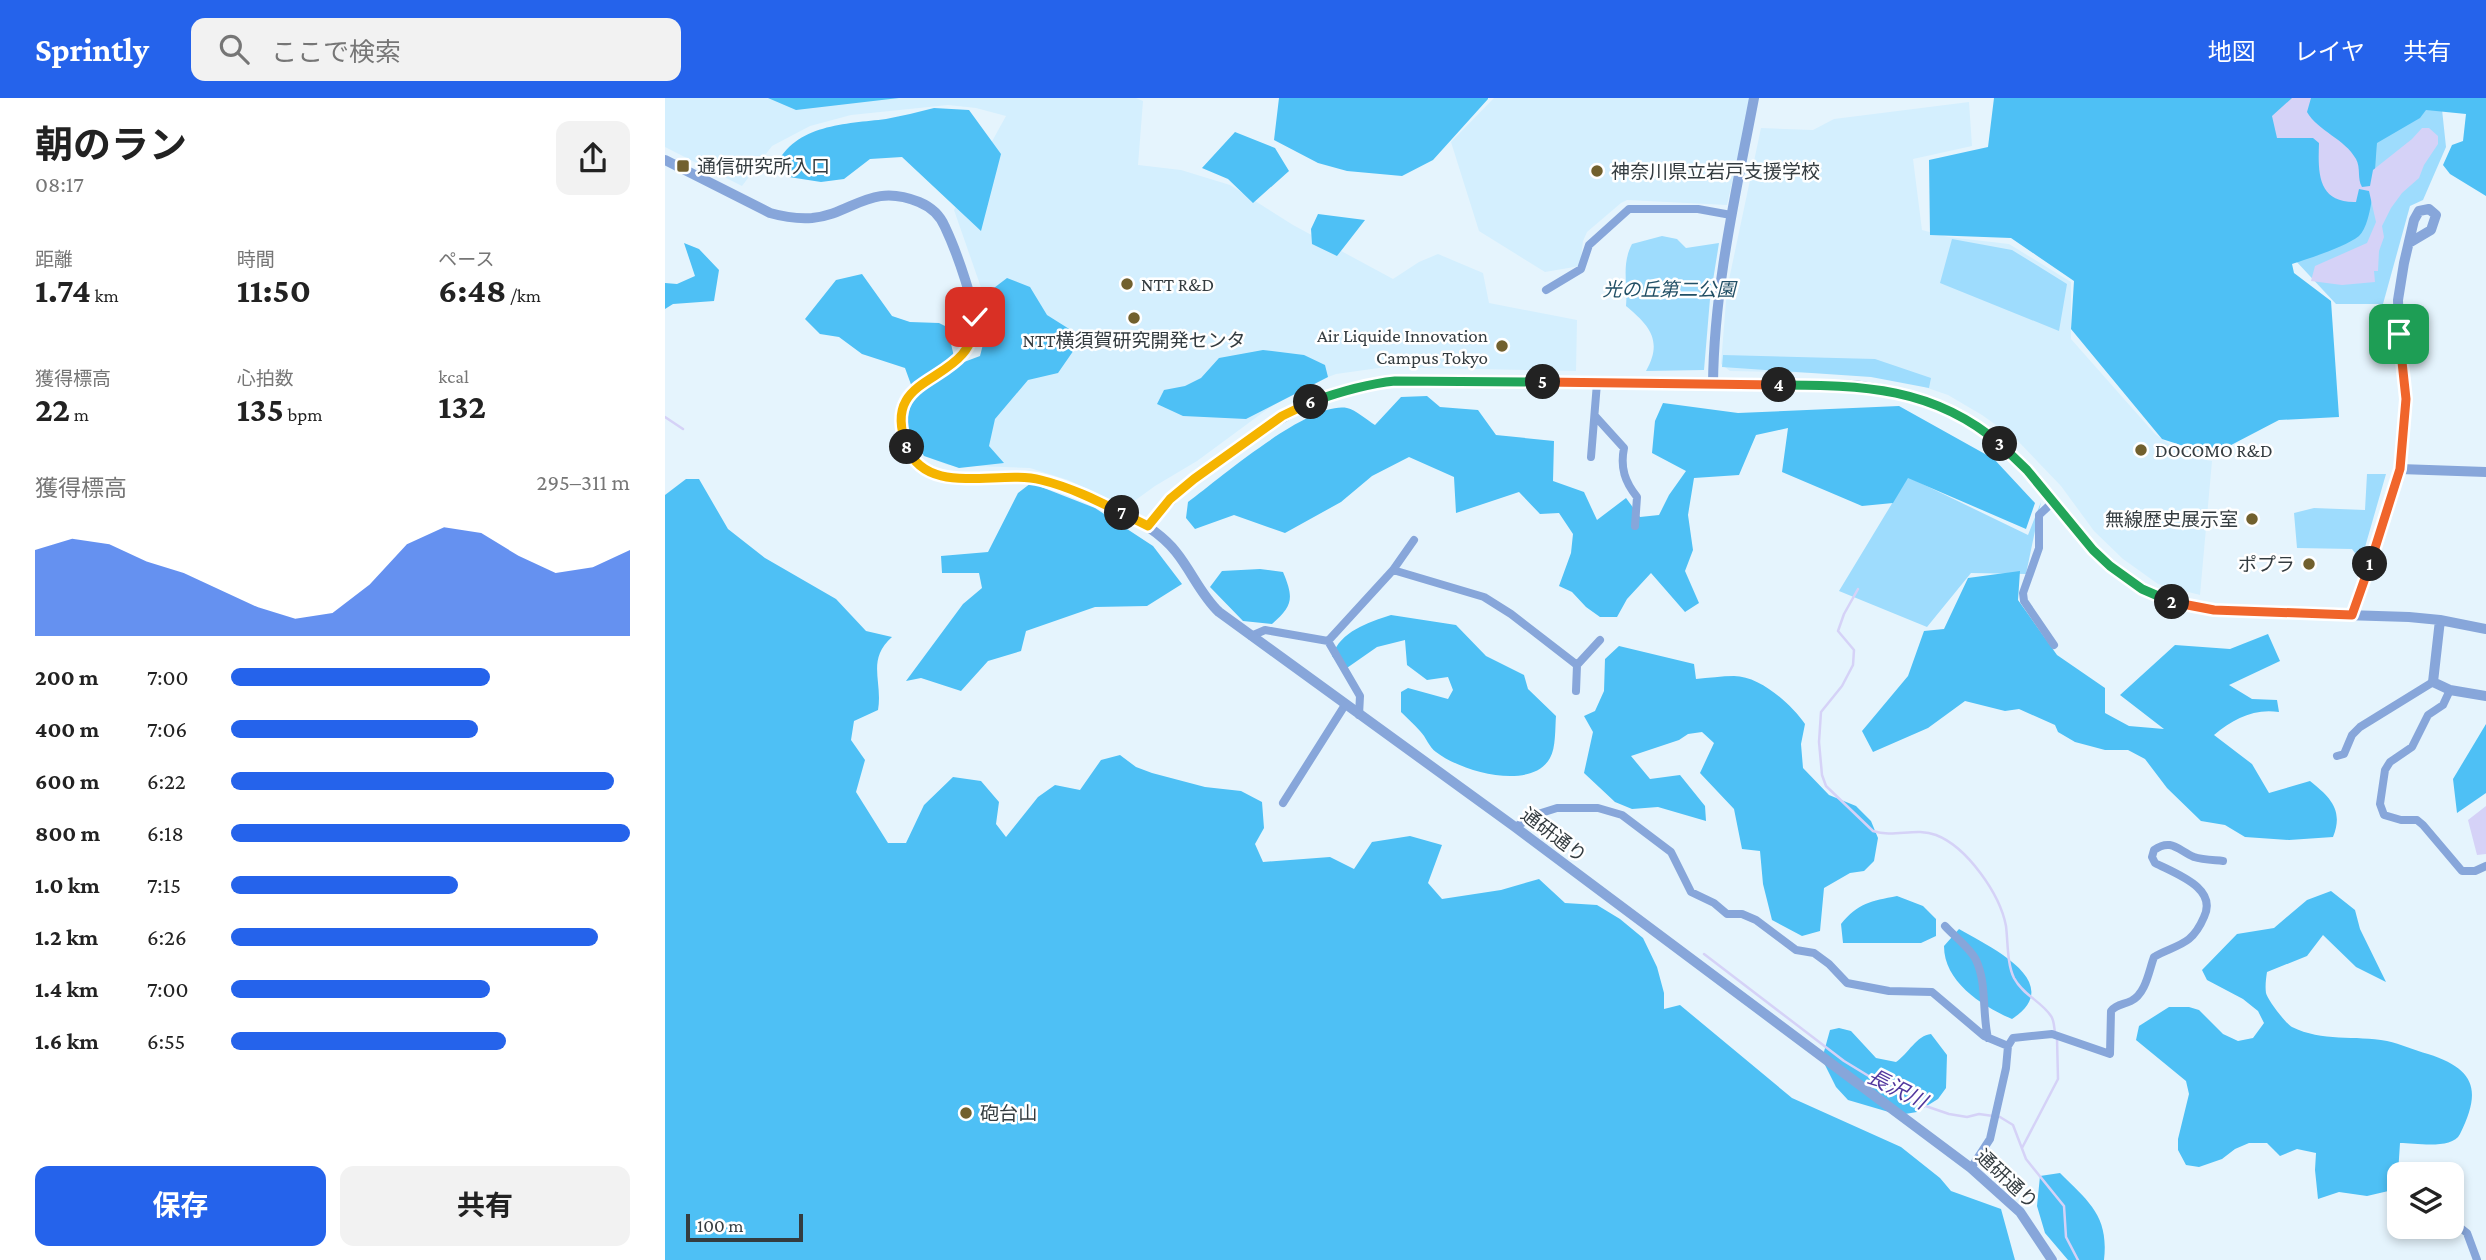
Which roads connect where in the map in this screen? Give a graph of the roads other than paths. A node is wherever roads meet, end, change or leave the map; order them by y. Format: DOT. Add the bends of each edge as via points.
graph roads {
  1 [pos="1754,98"];
  2 [pos="665,160"];
  3 [pos="1731,215"];
  4 [pos="2409,243"];
  5 [pos="1546,290"];
  6 [pos="1597,383"];
  7 [pos="1713,384"];
  8 [pos="1595,416"];
  9 [pos="1591,457"];
  10 [pos="2400,469"];
  11 [pos="2486,472"];
  12 [pos="2053,502"];
  13 [pos="1148,526"];
  14 [pos="1635,526"];
  15 [pos="1415,540"];
  16 [pos="1393,570"];
  17 [pos="2352,615"];
  18 [pos="2440,620"];
  19 [pos="2486,629"];
  20 [pos="1251,636"];
  21 [pos="1601,640"];
  22 [pos="1328,641"];
  23 [pos="2054,645"];
  24 [pos="1577,665"];
  25 [pos="2433,682"];
  26 [pos="2450,690"];
  27 [pos="1576,691"];
  28 [pos="2486,696"];
  29 [pos="1345,705"];
  30 [pos="1359,715"];
  31 [pos="2337,756"];
  32 [pos="1283,803"];
  33 [pos="1515,827"];
  34 [pos="2223,862"];
  35 [pos="2486,866"];
  36 [pos="1945,926"];
  37 [pos="1988,1038"];
  38 [pos="2008,1046"];
  39 [pos="1971,1168"];
  40 [pos="2464,1231"];
  41 [pos="2052,1260"];
  42 [pos="2477,1260"];
  1 -- 3 [label="street"];
  2 -- 13 [label="street, 通研通り" via="787,218 827,215 877,196 913,200 934,211 947,230 971,299 975,331 964,355 920,384 903,404 899,419 909,452 932,474 1038,479 1083,494"];
  3 -- 5 [label="street" via="1698,209 1629,209 1589,245 1581,269"];
  3 -- 7 [label="street" via="1717,310"];
  4 -- 10 [label="street" via="2398,315 2406,399"];
  6 -- 7 [label="street"];
  6 -- 8 [label="street"];
  6 -- 13 [label="street" via="1395,381 1340,391 1282,416 1170,499"];
  7 -- 12 [label="street" via="1854,386 1915,397 1952,412 1999,442"];
  8 -- 9 [label="street"];
  8 -- 14 [label="street" via="1624,448 1621,463 1627,485 1637,497"];
  10 -- 11 [label="street"];
  10 -- 17 [label="street"];
  12 -- 17 [label="street" via="2110,566 2142,589 2174,603 2214,610"];
  12 -- 23 [label="street" via="2039,515 2039,548 2023,593 2027,608"];
  13 -- 20 [label="street, 通研通り" via="1176,551 1211,604"];
  15 -- 16 [label="street"];
  16 -- 22 [label="street"];
  16 -- 24 [label="street" via="1484,597"];
  17 -- 18 [label="street"];
  18 -- 19 [label="street"];
  18 -- 25 [label="street"];
  20 -- 22 [label="street" via="1265,630"];
  20 -- 29 [label="street, 通研通り"];
  21 -- 24 [label="street"];
  22 -- 30 [label="street" via="1360,696"];
  24 -- 27 [label="street"];
  25 -- 26 [label="street"];
  25 -- 31 [label="street" via="2360,727 2344,754"];
  26 -- 28 [label="street"];
  26 -- 35 [label="street" via="2443,705 2428,715 2412,747 2385,770 2380,804 2384,815 2417,820 2462,871"];
  29 -- 30 [label="street, 通研通り"];
  29 -- 32 [label="street"];
  30 -- 33 [label="street, 通研通り"];
  33 -- 37 [label="street" via="1557,808 1598,808 1622,815 1671,852 1691,892 1727,914 1756,920 1796,950 1814,953 1847,983 1932,992"];
  33 -- 39 [label="street, 通研通り"];
  34 -- 38 [label="street" via="2195,857 2171,844 2154,850 2155,863 2197,887 2207,897 2208,908 2189,939 2154,957 2137,997 2111,1011 2110,1054 2052,1034 2014,1038"];
  36 -- 37 [label="street" via="1975,958"];
  37 -- 38 [label="street"];
  38 -- 39 [label="street" via="1990,1139"];
  39 -- 41 [label="street, 通研通り" via="2020,1212"];
  40 -- 42 [label="street"];
}
